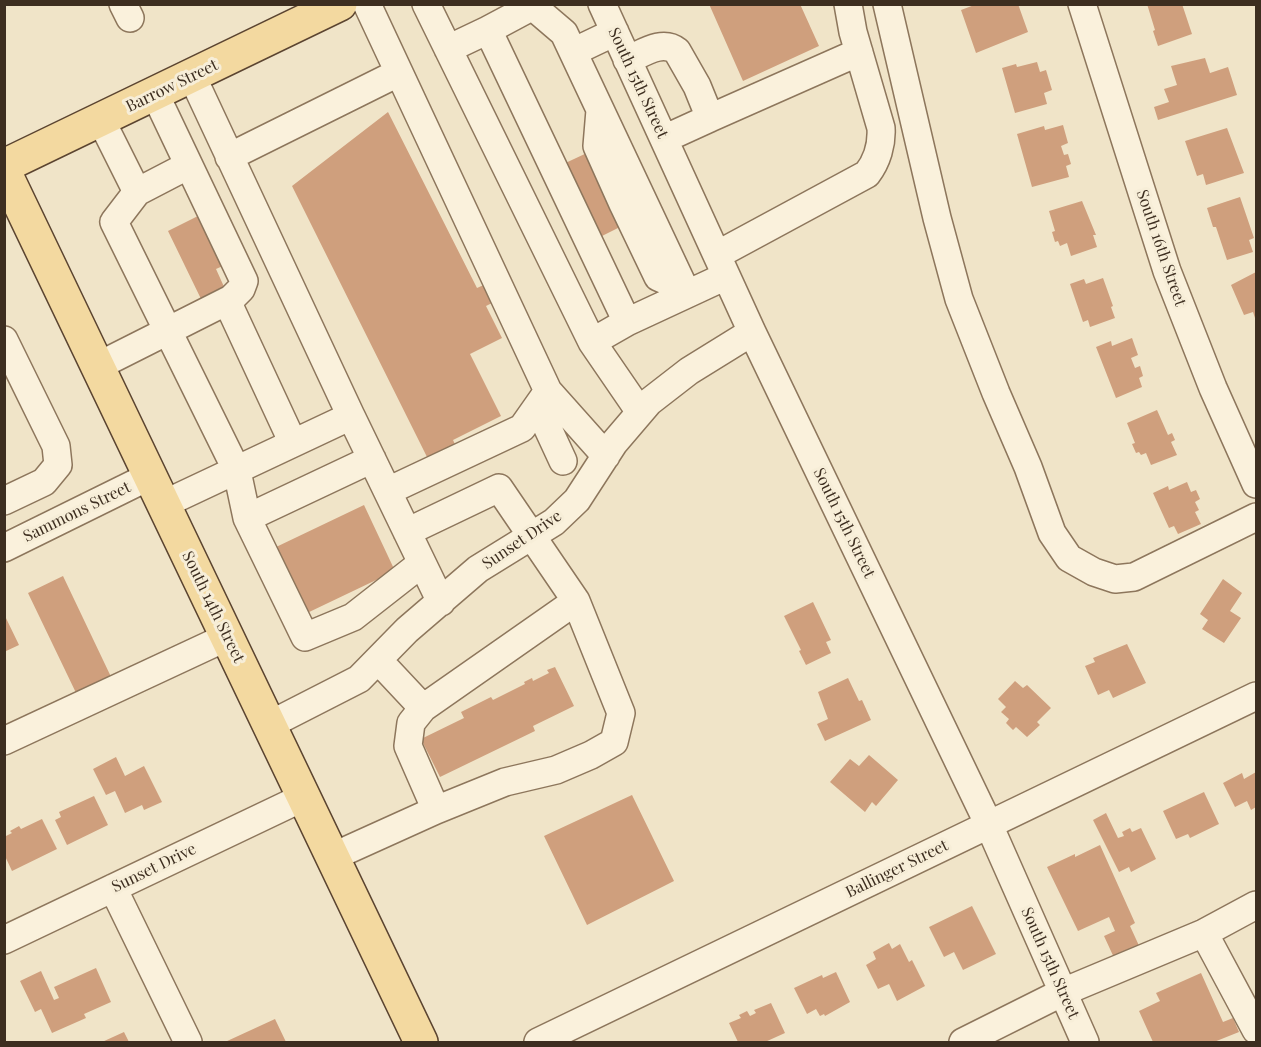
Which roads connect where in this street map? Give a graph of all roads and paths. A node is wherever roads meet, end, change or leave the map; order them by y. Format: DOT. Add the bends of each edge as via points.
graph roads {
  1 [pos="340,4"];
  2 [pos="367,4"];
  3 [pos="426,4"];
  4 [pos="602,4"];
  5 [pos="848,4"];
  6 [pos="887,4"];
  7 [pos="1082,4"];
  8 [pos="531,6"];
  9 [pos="488,30"];
  10 [pos="615,32"];
  11 [pos="448,49"];
  12 [pos="573,52"];
  13 [pos="859,52"];
  14 [pos="627,60"];
  15 [pos="398,73"];
  16 [pos="192,76"];
  17 [pos="155,94"];
  18 [pos="710,118"];
  19 [pos="101,120"];
  20 [pos="663,139"];
  21 [pos="229,157"];
  22 [pos="188,166"];
  23 [pos="4,169"];
  24 [pos="137,192"];
  25 [pos="722,265"];
  26 [pos="686,292"];
  27 [pos="227,301"];
  28 [pos="627,322"];
  29 [pos="168,330"];
  30 [pos="752,332"];
  31 [pos="4,340"];
  32 [pos="592,342"];
  33 [pos="98,366"];
  34 [pos="543,399"];
  35 [pos="640,412"];
  36 [pos="351,416"];
  37 [pos="293,444"];
  38 [pos="606,456"];
  39 [pos="372,459"];
  40 [pos="563,461"];
  41 [pos="237,471"];
  42 [pos="1257,484"];
  43 [pos="157,490"];
  44 [pos="387,491"];
  45 [pos="4,503"];
  46 [pos="1257,517"];
  47 [pos="247,518"];
  48 [pos="407,532"];
  49 [pos="532,536"];
  50 [pos="13,544"];
  51 [pos="422,563"];
  52 [pos="576,601"];
  53 [pos="441,602"];
  54 [pos="227,637"];
  55 [pos="378,660"];
  56 [pos="1257,696"];
  57 [pos="423,708"];
  58 [pos="269,725"];
  59 [pos="4,741"];
  60 [pos="304,797"];
  61 [pos="436,810"];
  62 [pos="989,825"];
  63 [pos="332,857"];
  64 [pos="113,888"];
  65 [pos="1257,905"];
  66 [pos="1204,933"];
  67 [pos="4,940"];
  68 [pos="1063,992"];
  69 [pos="1257,1030"];
  70 [pos="188,1042"];
  71 [pos="421,1042"];
  72 [pos="538,1042"];
  73 [pos="963,1042"];
  74 [pos="1084,1042"];
  1 -- 16 [label="main road, Barrow Street"];
  2 -- 15 [label="street"];
  3 -- 11 [label="street"];
  4 -- 10 [label="street, South 15th Street"];
  5 -- 13 [label="street"];
  6 -- 46 [label="street" via="959,299 1052,533 1069,558 1115,579 1134,577"];
  7 -- 42 [label="street, South 16th Street" via="1167,271 1213,388"];
  8 -- 9 [label="street"];
  8 -- 12 [label="street" via="564,33"];
  9 -- 11 [label="street"];
  9 -- 28 [label="street"];
  10 -- 12 [label="street"];
  10 -- 14 [label="street, South 15th Street"];
  11 -- 32 [label="street"];
  12 -- 26 [label="street"];
  13 -- 18 [label="street"];
  13 -- 25 [label="street" via="881,128 873,167"];
  14 -- 18 [label="street" via="666,45 673,47 697,86"];
  14 -- 20 [label="street, South 15th Street"];
  15 -- 21 [label="street"];
  15 -- 34 [label="street"];
  16 -- 17 [label="main road, Barrow Street"];
  16 -- 21 [label="street"];
  17 -- 19 [label="main road, Barrow Street"];
  17 -- 22 [label="street"];
  18 -- 20 [label="street"];
  19 -- 23 [label="main road, Barrow Street"];
  19 -- 24 [label="street"];
  20 -- 25 [label="street, South 15th Street"];
  21 -- 36 [label="street"];
  22 -- 24 [label="street"];
  22 -- 27 [label="street" via="244,281"];
  23 -- 33 [label="main road, South 14th Street"];
  24 -- 29 [label="street" via="114,222"];
  25 -- 26 [label="street"];
  25 -- 30 [label="street, South 15th Street"];
  26 -- 28 [label="street"];
  27 -- 29 [label="street"];
  27 -- 37 [label="street"];
  28 -- 32 [label="street"];
  29 -- 33 [label="street"];
  29 -- 41 [label="street"];
  30 -- 35 [label="street, Sunset Drive" via="689,371"];
  30 -- 62 [label="street, South 15th Street"];
  31 -- 45 [label="street" via="56,447 58,465 44,482"];
  32 -- 35 [label="street"];
  33 -- 43 [label="main road, South 14th Street"];
  34 -- 38 [label="street"];
  34 -- 40 [label="street"];
  34 -- 44 [label="street" via="522,428"];
  35 -- 38 [label="street, Sunset Drive"];
  36 -- 37 [label="street, Sammons Street"];
  36 -- 39 [label="street"];
  37 -- 41 [label="street, Sammons Street"];
  38 -- 49 [label="street, Sunset Drive" via="577,500"];
  39 -- 44 [label="street"];
  39 -- 47 [label="street"];
  41 -- 43 [label="street, Sammons Street"];
  41 -- 47 [label="street"];
  43 -- 50 [label="street, Sammons Street"];
  43 -- 54 [label="main road, South 14th Street"];
  44 -- 48 [label="street"];
  45 -- 50 [label="street"];
  47 -- 51 [label="street" via="305,637 353,617"];
  48 -- 49 [label="street" via="499,488"];
  48 -- 51 [label="street"];
  49 -- 52 [label="street"];
  49 -- 53 [label="street, Sunset Drive" via="478,570"];
  51 -- 53 [label="street"];
  52 -- 57 [label="street"];
  52 -- 61 [label="street" via="621,713 614,742 556,770 505,782"];
  53 -- 55 [label="street, Sunset Drive"];
  54 -- 58 [label="main road, South 14th Street"];
  54 -- 59 [label="street"];
  55 -- 57 [label="street"];
  55 -- 58 [label="street, Sunset Drive" via="359,679"];
  56 -- 62 [label="street, Ballinger Street"];
  57 -- 61 [label="street" via="411,723 408,746"];
  58 -- 60 [label="main road, South 14th Street"];
  60 -- 63 [label="main road, South 14th Street"];
  60 -- 64 [label="street, Sunset Drive"];
  61 -- 63 [label="street"];
  62 -- 68 [label="street, South 15th Street"];
  62 -- 72 [label="street, Ballinger Street"];
  63 -- 71 [label="main road, South 14th Street"];
  64 -- 67 [label="street, Sunset Drive"];
  64 -- 70 [label="street"];
  65 -- 66 [label="street"];
  66 -- 68 [label="street"];
  66 -- 69 [label="street"];
  68 -- 73 [label="street"];
  68 -- 74 [label="street, South 15th Street"];
}
